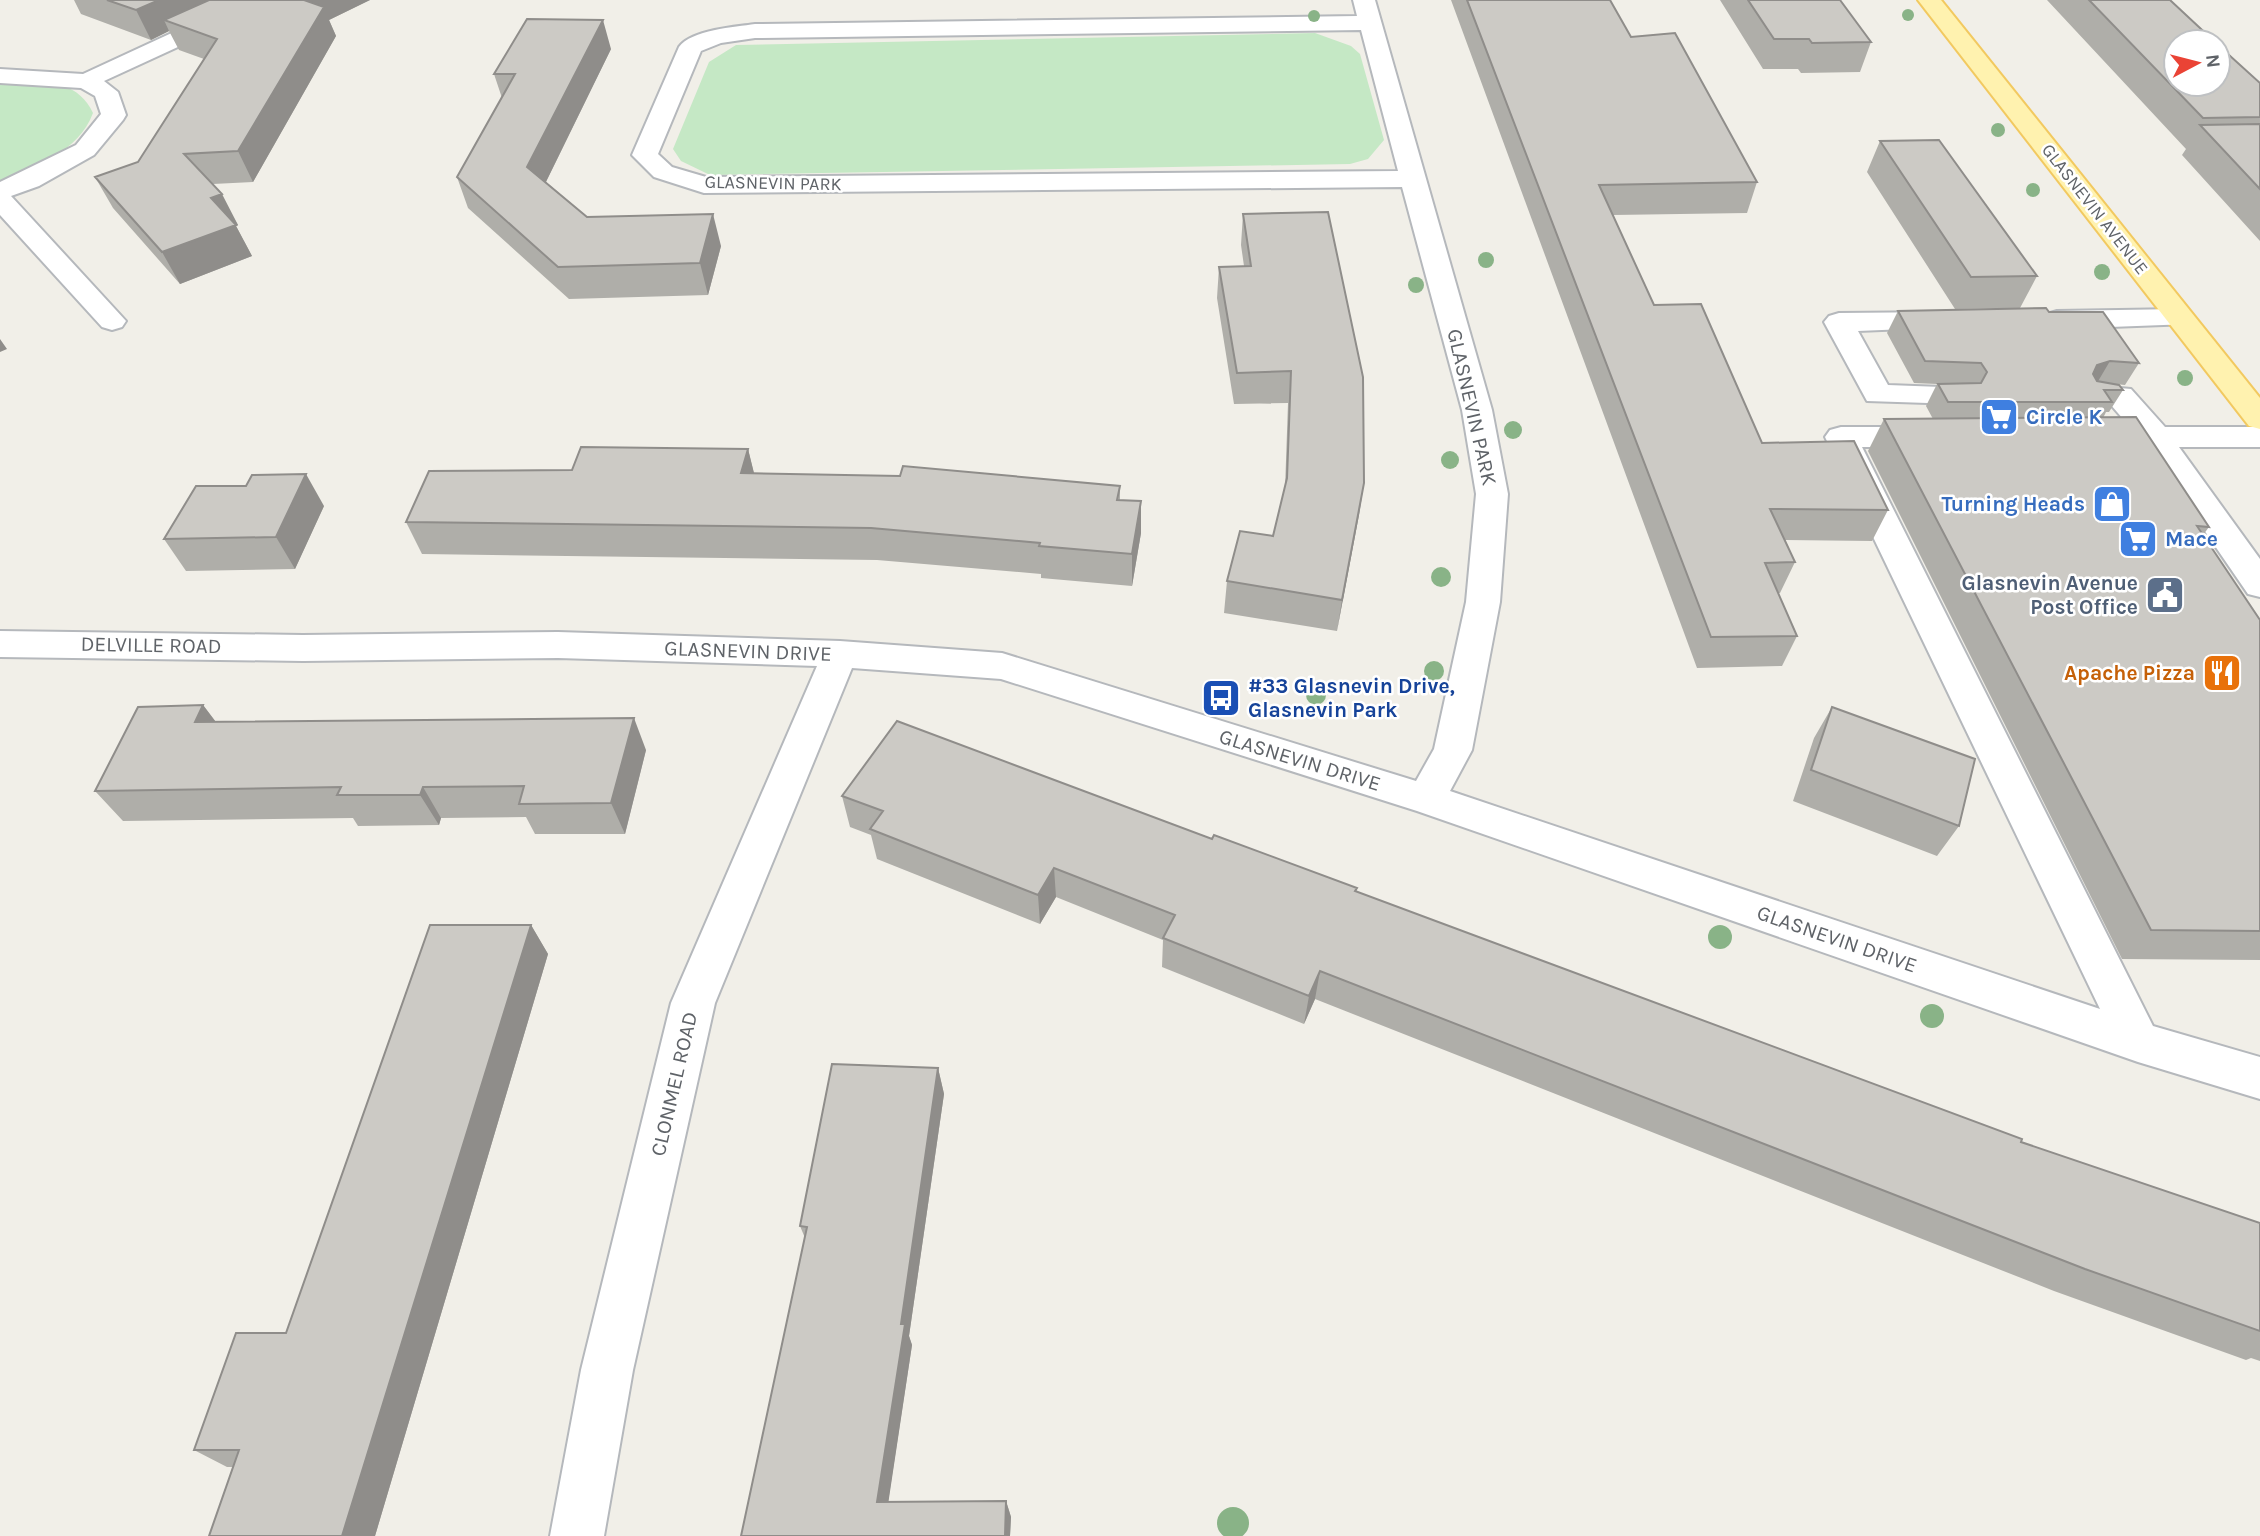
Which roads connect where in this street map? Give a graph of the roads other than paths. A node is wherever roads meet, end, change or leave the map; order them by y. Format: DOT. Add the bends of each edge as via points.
graph roads {
  1 [pos="261,0"];
  2 [pos="1929,0"];
  3 [pos="1367,12"];
  4 [pos="0,76"];
  5 [pos="86,81"];
  6 [pos="1413,179"];
  7 [pos="0,191"];
  8 [pos="0,199"];
  9 [pos="2180,318"];
  10 [pos="2028,320"];
  11 [pos="112,321"];
  12 [pos="1973,321"];
  13 [pos="1958,394"];
  14 [pos="2097,395"];
  15 [pos="2260,419"];
  16 [pos="1965,437"];
  17 [pos="2060,437"];
  18 [pos="2156,437"];
  19 [pos="2260,437"];
  20 [pos="2260,585"];
  21 [pos="0,644"];
  22 [pos="303,648"];
  23 [pos="840,654"];
  24 [pos="1426,799"];
  25 [pos="2138,1042"];
  26 [pos="2260,1078"];
  27 [pos="578,1536"];
  1 -- 5 [label="street"];
  2 -- 9 [label="main road, GLASNEVIN AVENUE"];
  3 -- 6 [label="street, GLASNEVIN PARK"];
  3 -- 6 [label="street, GLASNEVIN PARK" via="716,37 691,47 645,155 663,172 704,186"];
  4 -- 5 [label="street"];
  5 -- 7 [label="street" via="106,92 114,115 85,150"];
  6 -- 24 [label="street, GLASNEVIN PARK" via="1477,410 1492,494 1483,602 1453,750"];
  8 -- 11 [label="street"];
  9 -- 10 [label="street"];
  9 -- 15 [label="main road, GLASNEVIN AVENUE"];
  12 -- 13 [label="street" via="1839,322 1878,394"];
  14 -- 18 [label="street" via="2120,396"];
  16 -- 25 [label="street" via="1841,437"];
  17 -- 18 [label="street"];
  18 -- 19 [label="street"];
  18 -- 20 [label="street"];
  21 -- 22 [label="street, DELVILLE ROAD"];
  22 -- 23 [label="street, GLASNEVIN DRIVE" via="558,645"];
  23 -- 24 [label="street, GLASNEVIN DRIVE" via="1002,666"];
  23 -- 27 [label="street, CLONMEL ROAD" via="693,1003 607,1370"];
  24 -- 25 [label="street, GLASNEVIN DRIVE"];
  25 -- 26 [label="street, GLASNEVIN DRIVE"];
}
